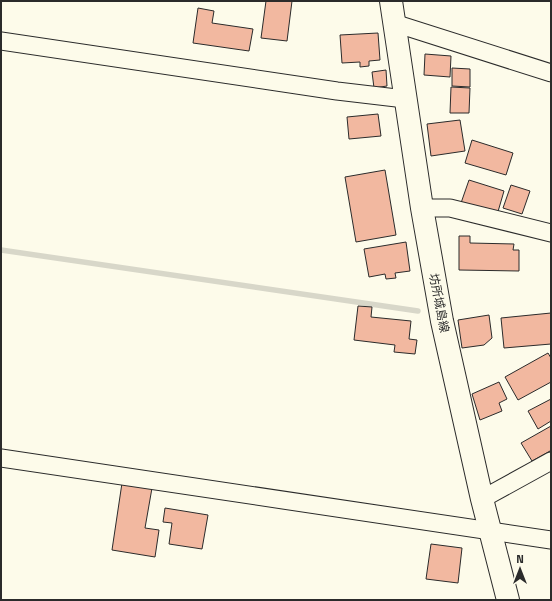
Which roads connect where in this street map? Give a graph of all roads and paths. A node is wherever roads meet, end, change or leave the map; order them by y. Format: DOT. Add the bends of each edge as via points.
graph roads {
  1 [pos="391,1"];
  2 [pos="394,23"];
  3 [pos="1,41"];
  4 [pos="551,73"];
  5 [pos="405,99"];
  6 [pos="422,208"];
  7 [pos="551,233"];
  8 [pos="1,458"];
  9 [pos="551,460"];
  10 [pos="482,498"];
  11 [pos="491,532"];
  12 [pos="551,540"];
  13 [pos="508,600"];
  1 -- 2 [label="main road, 坊所城島線"];
  2 -- 4 [label="street"];
  2 -- 5 [label="main road, 坊所城島線"];
  3 -- 5 [label="street"];
  5 -- 6 [label="main road, 坊所城島線"];
  6 -- 7 [label="street" via="450,208"];
  6 -- 10 [label="main road, 坊所城島線" via="442,321"];
  8 -- 11 [label="street"];
  9 -- 10 [label="street"];
  10 -- 11 [label="main road, 坊所城島線"];
  11 -- 12 [label="street"];
  11 -- 13 [label="main road, 坊所城島線"];
}
